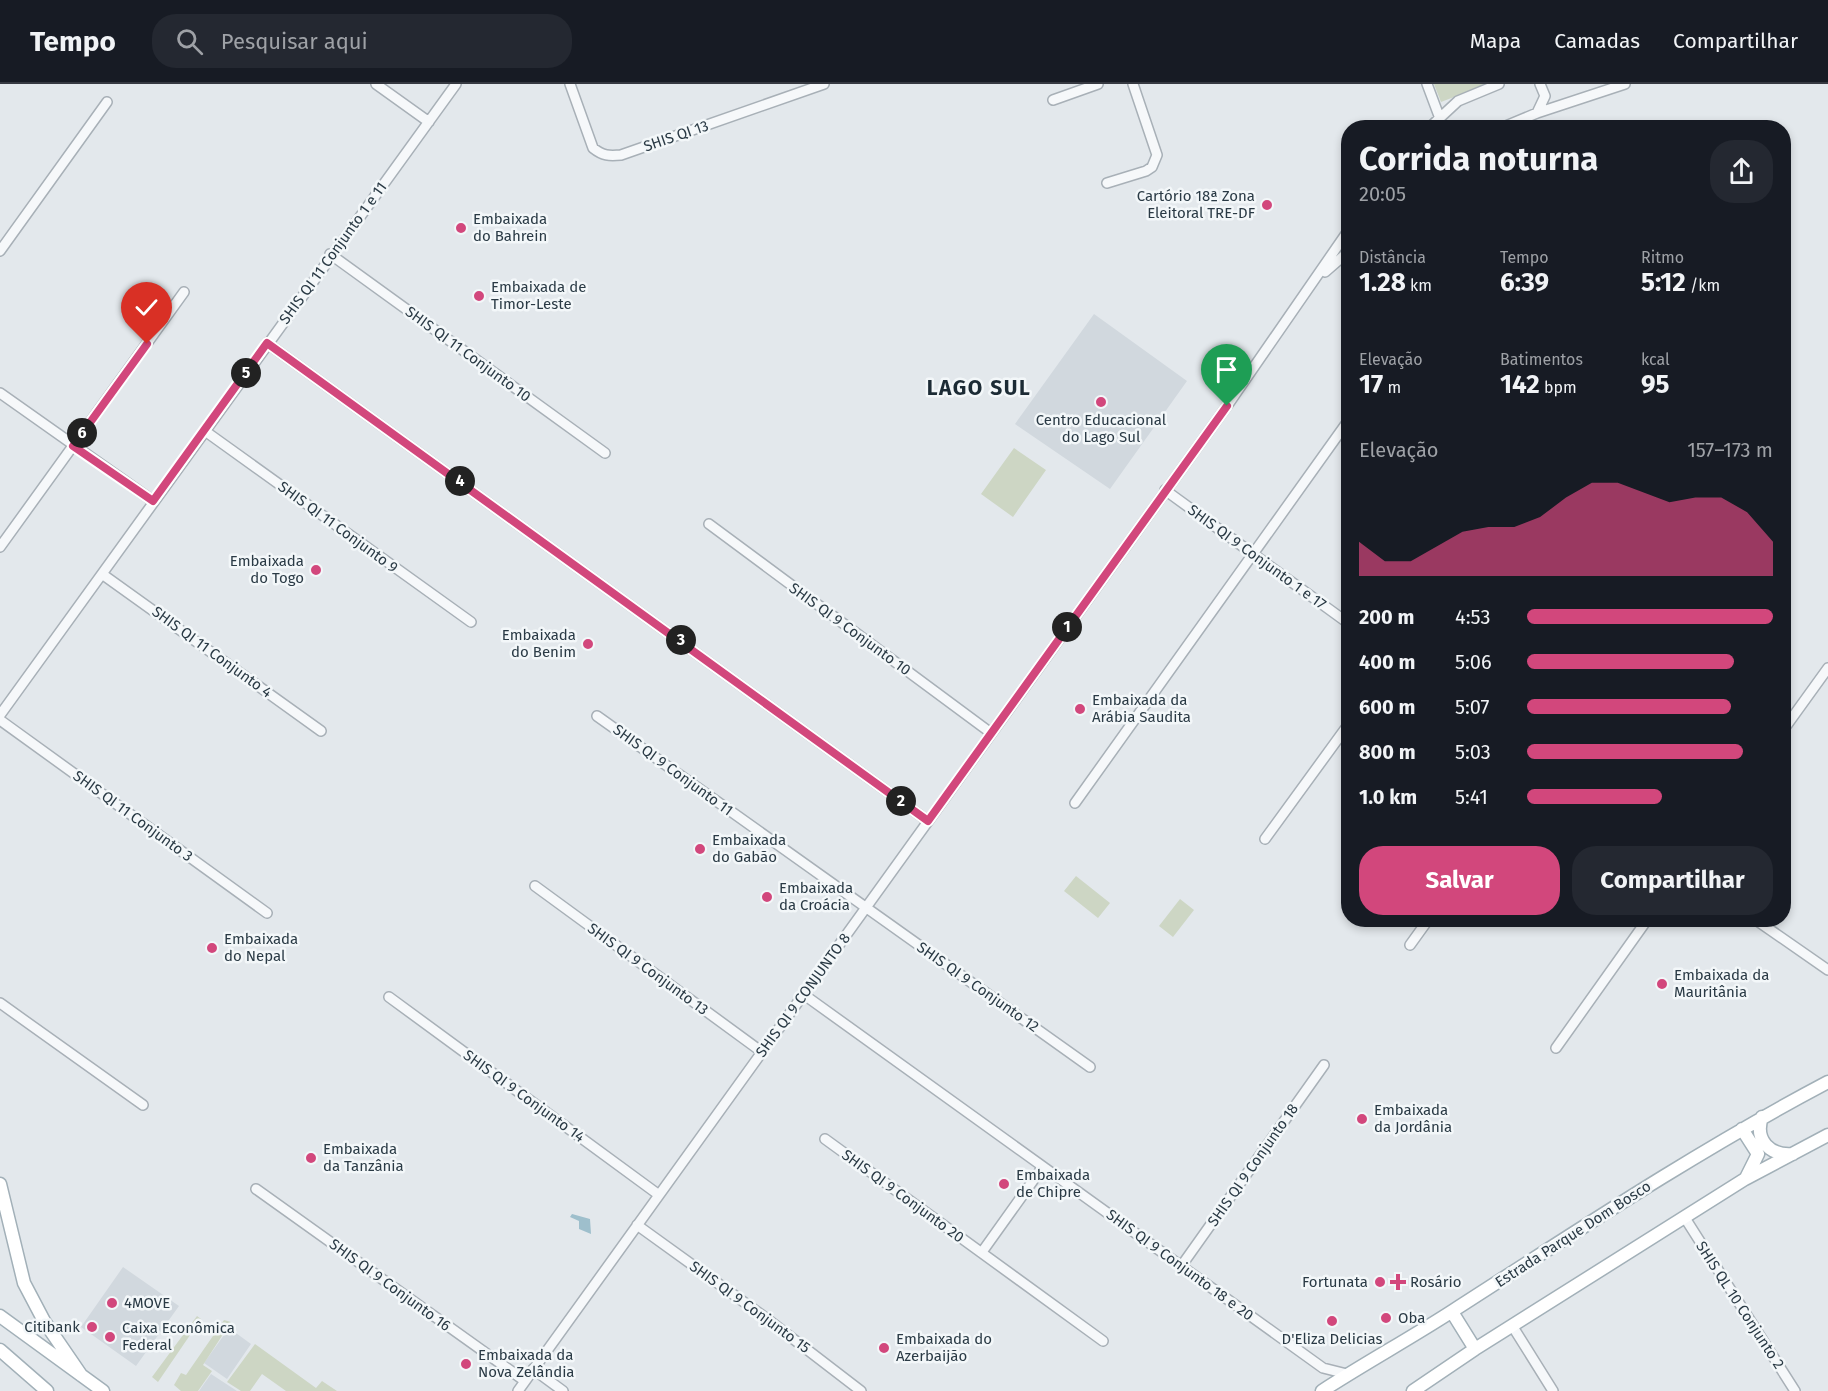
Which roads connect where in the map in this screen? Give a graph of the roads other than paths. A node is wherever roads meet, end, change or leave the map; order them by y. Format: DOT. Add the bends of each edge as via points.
graph roads {
  1 [pos="375,84"];
  2 [pos="456,84"];
  3 [pos="570,84"];
  4 [pos="824,84"];
  5 [pos="1098,84"];
  6 [pos="1133,84"];
  7 [pos="1427,84"];
  8 [pos="1500,84"];
  9 [pos="1540,84"];
  10 [pos="1626,84"];
  11 [pos="1053,100"];
  12 [pos="107,102"];
  13 [pos="1537,113"];
  14 [pos="1439,116"];
  15 [pos="1436,120"];
  16 [pos="1520,120"];
  17 [pos="429,122"];
  18 [pos="1107,183"];
  19 [pos="1341,242"];
  20 [pos="0,251"];
  21 [pos="330,254"];
  22 [pos="1341,258"];
  23 [pos="1318,278"];
  24 [pos="184,292"];
  25 [pos="267,343"];
  26 [pos="0,393"];
  27 [pos="205,431"];
  28 [pos="1341,431"];
  29 [pos="73,446"];
  30 [pos="605,453"];
  31 [pos="1165,490"];
  32 [pos="153,501"];
  33 [pos="709,524"];
  34 [pos="0,547"];
  35 [pos="1253,554"];
  36 [pos="102,574"];
  37 [pos="1341,618"];
  38 [pos="471,622"];
  39 [pos="1828,668"];
  40 [pos="0,715"];
  41 [pos="597,716"];
  42 [pos="1791,719"];
  43 [pos="0,720"];
  44 [pos="321,731"];
  45 [pos="991,733"];
  46 [pos="1341,735"];
  47 [pos="1075,803"];
  48 [pos="928,821"];
  49 [pos="1265,839"];
  50 [pos="535,886"];
  51 [pos="866,908"];
  52 [pos="267,913"];
  53 [pos="1423,927"];
  54 [pos="1642,927"];
  55 [pos="1766,927"];
  56 [pos="1410,945"];
  57 [pos="1828,970"];
  58 [pos="803,994"];
  59 [pos="389,997"];
  60 [pos="0,1003"];
  61 [pos="1556,1048"];
  62 [pos="762,1052"];
  63 [pos="1324,1065"];
  64 [pos="1090,1067"];
  65 [pos="1828,1082"];
  66 [pos="143,1105"];
  67 [pos="1762,1117"];
  68 [pos="1742,1129"];
  69 [pos="1828,1135"];
  70 [pos="825,1139"];
  71 [pos="1794,1154"];
  72 [pos="1042,1168"];
  73 [pos="1745,1179"];
  74 [pos="0,1184"];
  75 [pos="256,1189"];
  76 [pos="659,1195"];
  77 [pos="1685,1218"];
  78 [pos="637,1226"];
  79 [pos="982,1252"];
  80 [pos="1182,1265"];
  81 [pos="1452,1312"];
  82 [pos="0,1316"];
  83 [pos="1513,1327"];
  84 [pos="1103,1341"];
  85 [pos="1474,1349"];
  86 [pos="0,1351"];
  87 [pos="1323,1368"];
  88 [pos="533,1369"];
  89 [pos="1347,1374"];
  90 [pos="81,1375"];
  91 [pos="525,1381"];
  92 [pos="98,1390"];
  93 [pos="1323,1390"];
  94 [pos="47,1391"];
  95 [pos="518,1391"];
  96 [pos="563,1391"];
  97 [pos="861,1391"];
  98 [pos="1413,1391"];
  99 [pos="1553,1391"];
  100 [pos="1795,1391"];
  1 -- 17 [label="street"];
  2 -- 17 [label="street, SHIS QI 11 Conjunto 1 e 11"];
  3 -- 4 [label="street, SHIS QI 13" via="593,148 609,156"];
  5 -- 11 [label="street"];
  6 -- 18 [label="street" via="1157,155 1146,171"];
  7 -- 14 [label="street"];
  8 -- 14 [label="street" via="1458,101"];
  9 -- 13 [label="street" via="1545,96"];
  10 -- 13 [label="street"];
  12 -- 20 [label="street"];
  13 -- 16 [label="street"];
  14 -- 15 [label="street"];
  17 -- 21 [label="street, SHIS QI 11 Conjunto 1 e 11"];
  19 -- 23 [label="street"];
  21 -- 25 [label="street, SHIS QI 11 Conjunto 1 e 11"];
  21 -- 30 [label="street, SHIS QI 11 Conjunto 10"];
  22 -- 23 [label="street"];
  23 -- 31 [label="street, SHIS QI 9 CONJUNTO 8"];
  24 -- 29 [label="street"];
  25 -- 27 [label="street, SHIS QI 11 Conjunto 1 e 11"];
  25 -- 48 [label="street"];
  26 -- 29 [label="street"];
  27 -- 32 [label="street, SHIS QI 11 Conjunto 1 e 11"];
  27 -- 38 [label="street, SHIS QI 11 Conjunto 9"];
  28 -- 35 [label="street"];
  29 -- 32 [label="street"];
  29 -- 34 [label="street"];
  31 -- 35 [label="street, SHIS QI 9 Conjunto 1 e 17"];
  31 -- 45 [label="street, SHIS QI 9 CONJUNTO 8"];
  32 -- 36 [label="street, SHIS QI 11 Conjunto 1 e 11"];
  33 -- 45 [label="street, SHIS QI 9 Conjunto 10"];
  35 -- 37 [label="street, SHIS QI 9 Conjunto 1 e 17"];
  35 -- 47 [label="street"];
  36 -- 40 [label="street, SHIS QI 11 Conjunto 1 e 11"];
  36 -- 44 [label="street, SHIS QI 11 Conjunto 4"];
  39 -- 42 [label="street"];
  41 -- 51 [label="street, SHIS QI 9 Conjunto 11"];
  43 -- 52 [label="street, SHIS QI 11 Conjunto 3"];
  45 -- 48 [label="street, SHIS QI 9 CONJUNTO 8"];
  46 -- 49 [label="street"];
  48 -- 51 [label="street, SHIS QI 9 CONJUNTO 8"];
  50 -- 62 [label="street, SHIS QI 9 Conjunto 13"];
  51 -- 58 [label="street, SHIS QI 9 CONJUNTO 8"];
  51 -- 64 [label="street, SHIS QI 9 Conjunto 12"];
  53 -- 56 [label="street"];
  54 -- 61 [label="street"];
  55 -- 57 [label="street"];
  58 -- 62 [label="street, SHIS QI 9 CONJUNTO 8"];
  58 -- 72 [label="street, SHIS QI 9 Conjunto 18 e 20"];
  59 -- 76 [label="street, SHIS QI 9 Conjunto 14"];
  60 -- 66 [label="street"];
  62 -- 76 [label="street, SHIS QI 9 CONJUNTO 8"];
  63 -- 80 [label="street, SHIS QI 9 Conjunto 18"];
  65 -- 67 [label="main road, Estrada Parque Dom Bosco"];
  67 -- 68 [label="main road, Estrada Parque Dom Bosco"];
  67 -- 71 [label="main road" via="1761,1140 1776,1153"];
  68 -- 73 [label="main road" via="1758,1154"];
  68 -- 81 [label="main road, Estrada Parque Dom Bosco"];
  69 -- 71 [label="main road"];
  70 -- 79 [label="street, SHIS QI 9 Conjunto 20"];
  71 -- 73 [label="main road"];
  72 -- 79 [label="street"];
  72 -- 80 [label="street, SHIS QI 9 Conjunto 18 e 20"];
  73 -- 77 [label="main road"];
  74 -- 90 [label="main road" via="24,1283 44,1321"];
  75 -- 91 [label="street, SHIS QI 9 Conjunto 16"];
  76 -- 78 [label="street, SHIS QI 9 CONJUNTO 8"];
  77 -- 83 [label="main road"];
  77 -- 100 [label="street, SHIS QL 10 Conjunto 2"];
  78 -- 88 [label="street, SHIS QI 9 CONJUNTO 8"];
  78 -- 97 [label="street, SHIS QI 9 Conjunto 15"];
  79 -- 84 [label="street, SHIS QI 9 Conjunto 20"];
  80 -- 87 [label="street, SHIS QI 9 Conjunto 18 e 20"];
  81 -- 85 [label="main road"];
  81 -- 89 [label="main road, Estrada Parque Dom Bosco"];
  82 -- 90 [label="main road"];
  83 -- 85 [label="main road"];
  83 -- 99 [label="street"];
  85 -- 98 [label="main road"];
  86 -- 94 [label="main road"];
  87 -- 89 [label="street, SHIS QI 9 Conjunto 18 e 20"];
  87 -- 93 [label="street" via="1327,1375"];
  88 -- 91 [label="street, SHIS QI 9 CONJUNTO 8"];
  88 -- 96 [label="street"];
  89 -- 93 [label="main road, Estrada Parque Dom Bosco"];
  90 -- 92 [label="main road"];
  91 -- 95 [label="street, SHIS QI 9 CONJUNTO 8"];
}
